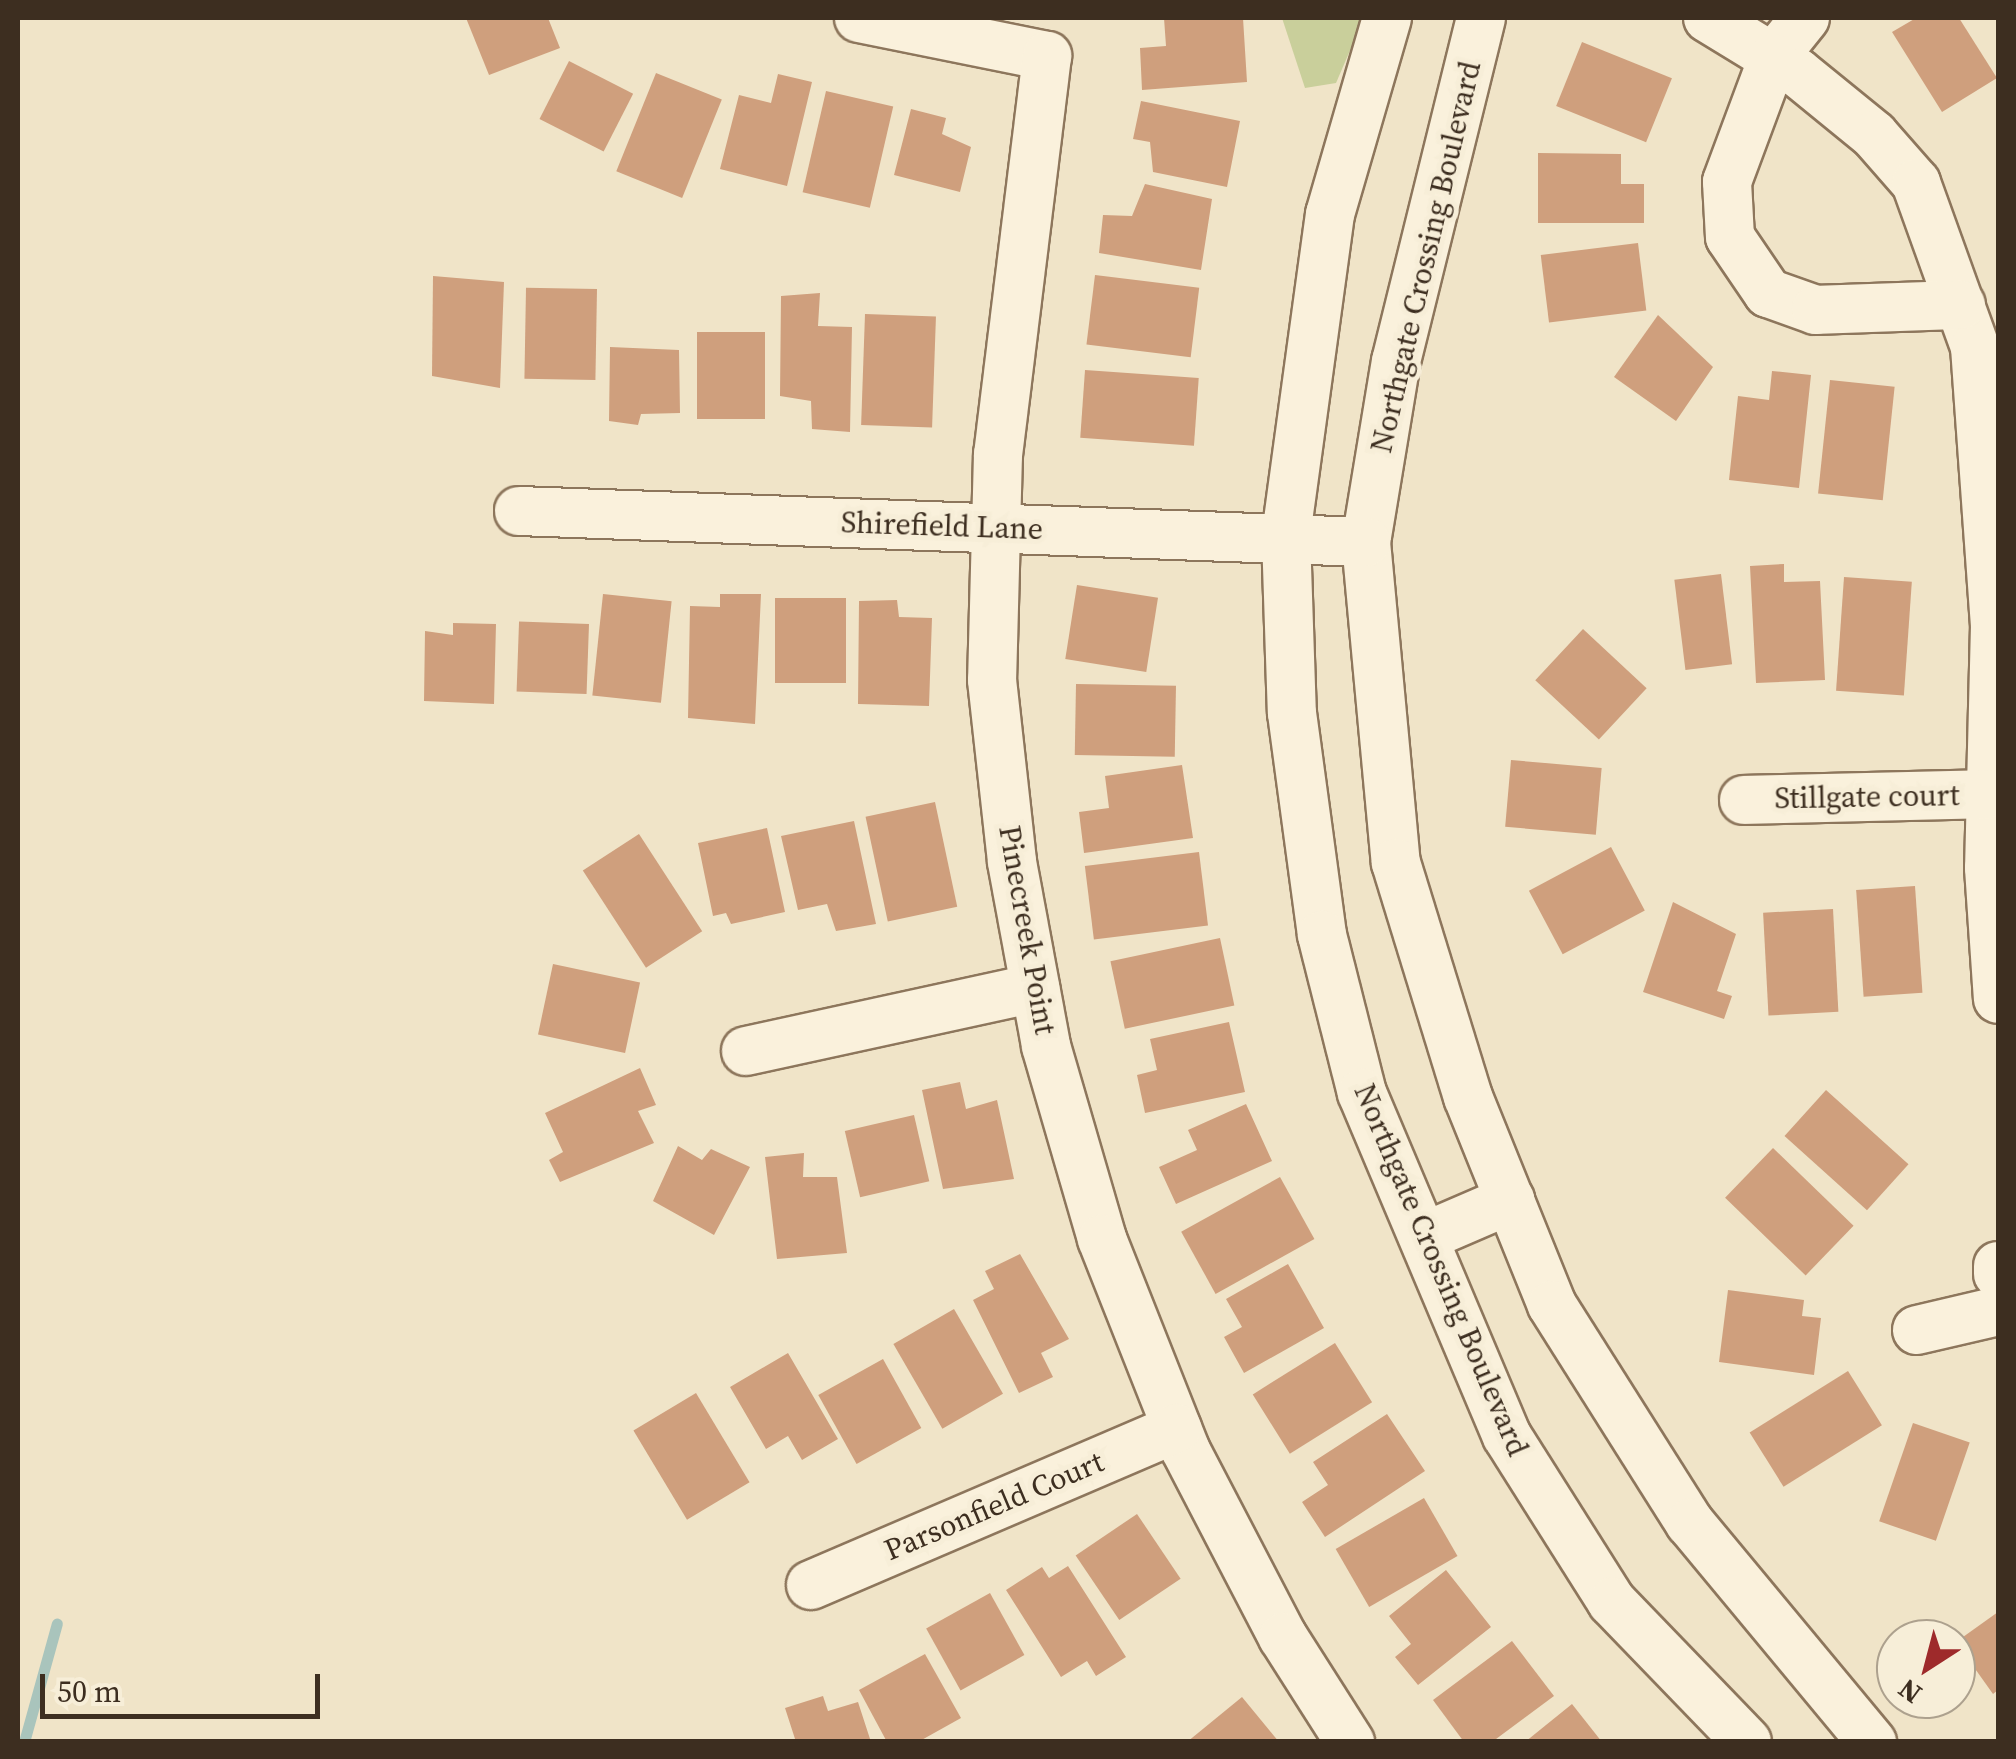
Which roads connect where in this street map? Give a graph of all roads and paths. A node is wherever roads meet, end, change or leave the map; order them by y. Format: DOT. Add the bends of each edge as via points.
graph roads {
  1 [pos="860,18"];
  2 [pos="1388,18"];
  3 [pos="1481,18"];
  4 [pos="1708,18"];
  5 [pos="1804,18"];
  6 [pos="1774,58"];
  7 [pos="1961,305"];
  8 [pos="519,510"];
  9 [pos="996,528"];
  10 [pos="1286,536"];
  11 [pos="1366,542"];
  12 [pos="1990,794"];
  13 [pos="1744,800"];
  14 [pos="1035,988"];
  15 [pos="1998,999"];
  16 [pos="746,1052"];
  17 [pos="1510,1200"];
  18 [pos="1424,1236"];
  19 [pos="1998,1266"];
  20 [pos="1998,1274"];
  21 [pos="1998,1311"];
  22 [pos="1917,1330"];
  23 [pos="1176,1428"];
  24 [pos="811,1585"];
  25 [pos="1865,1739"];
  26 [pos="1350,1742"];
  27 [pos="1747,1742"];
  1 -- 9 [label="street, Pinecreek Point" via="1048,56"];
  2 -- 10 [label="street, Northgate Crossing Boulevard" via="1330,214"];
  3 -- 11 [label="street, Northgate Crossing Boulevard" via="1396,361"];
  4 -- 6 [label="street"];
  5 -- 6 [label="street"];
  6 -- 7 [label="street" via="1874,135 1916,183"];
  6 -- 7 [label="street" via="1727,182 1730,237 1768,293 1816,310"];
  7 -- 12 [label="street" via="1975,347 1995,624"];
  8 -- 9 [label="street, Shirefield Lane"];
  9 -- 10 [label="street, Shirefield Lane"];
  9 -- 14 [label="street, Pinecreek Point" via="992,680"];
  10 -- 11 [label="street, Shirefield Lane"];
  10 -- 18 [label="street, Northgate Crossing Boulevard" via="1292,713 1322,935 1362,1093"];
  11 -- 17 [label="street, Northgate Crossing Boulevard" via="1396,863 1468,1097"];
  12 -- 13 [label="street, Stillgate court"];
  12 -- 15 [label="street"];
  14 -- 16 [label="street"];
  14 -- 23 [label="street, Pinecreek Point" via="1102,1240"];
  17 -- 18 [label="street"];
  17 -- 25 [label="street, Northgate Crossing Boulevard" via="1552,1305 1690,1523"];
  18 -- 27 [label="street, Northgate Crossing Boulevard" via="1506,1436 1612,1602"];
  19 -- 20 [label="street"];
  21 -- 22 [label="street"];
  23 -- 24 [label="street, Parsonfield Court"];
  23 -- 26 [label="street, Pinecreek Point" via="1283,1638"];
}
